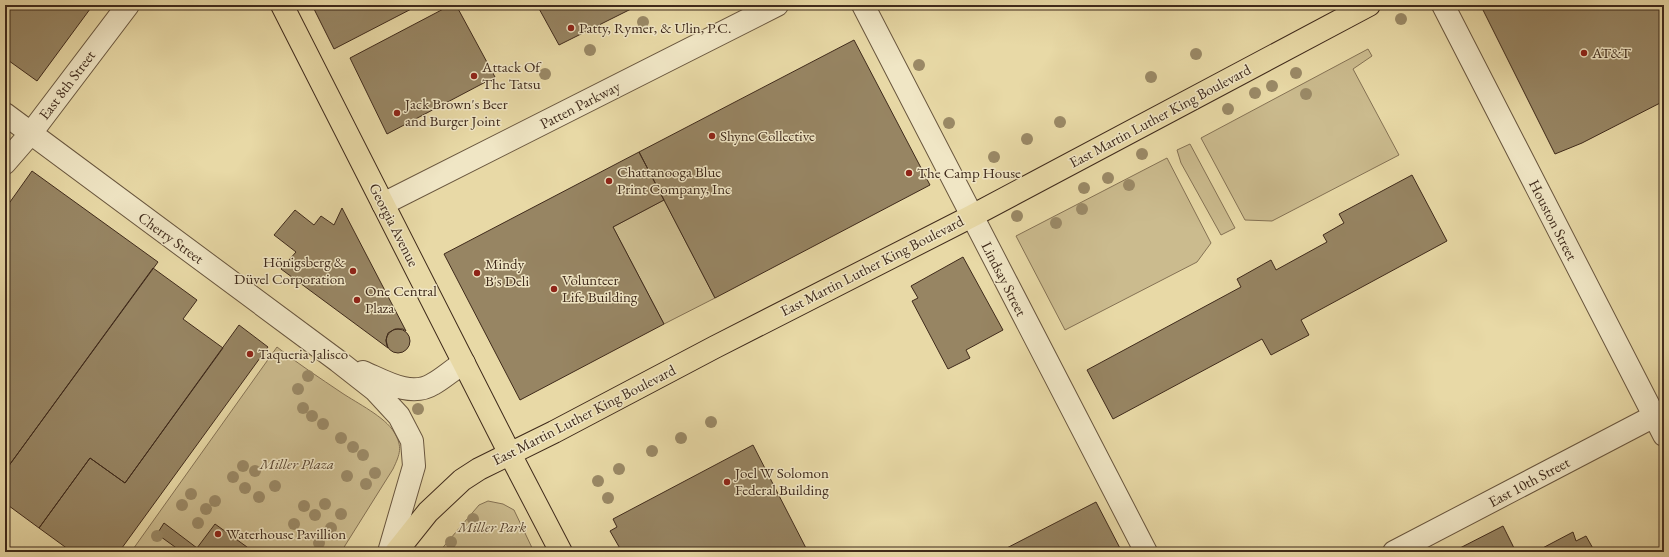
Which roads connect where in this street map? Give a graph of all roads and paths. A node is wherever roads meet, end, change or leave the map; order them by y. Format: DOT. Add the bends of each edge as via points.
graph roads {
  1 [pos="128,5"];
  2 [pos="282,5"];
  3 [pos="777,5"];
  4 [pos="863,5"];
  5 [pos="1369,5"];
  6 [pos="1443,5"];
  7 [pos="5,114"];
  8 [pos="30,133"];
  9 [pos="5,163"];
  10 [pos="383,204"];
  11 [pos="972,216"];
  12 [pos="338,361"];
  13 [pos="464,363"];
  14 [pos="1659,413"];
  15 [pos="1664,435"];
  16 [pos="510,454"];
  17 [pos="1428,544"];
  18 [pos="389,552"];
  19 [pos="396,552"];
  20 [pos="562,552"];
  21 [pos="1146,552"];
  22 [pos="1394,552"];
  1 -- 8 [label="street, East 8th Street"];
  2 -- 10 [label="main road, Georgia Avenue"];
  3 -- 10 [label="street, Patten Parkway"];
  4 -- 11 [label="street, Lindsay Street"];
  5 -- 11 [label="main road, East Martin Luther King Boulevard"];
  6 -- 14 [label="street, Houston Street"];
  7 -- 8 [label="street, Cherry Street"];
  8 -- 9 [label="street, East 8th Street"];
  8 -- 12 [label="street, Cherry Street"];
  10 -- 13 [label="main road, Georgia Avenue"];
  11 -- 16 [label="main road, East Martin Luther King Boulevard" via="715,346"];
  11 -- 21 [label="street, Lindsay Street"];
  12 -- 13 [label="street, Cherry Street" via="409,390 433,385"];
  12 -- 18 [label="street, Cherry Street" via="375,390 399,416 412,441 414,466"];
  13 -- 16 [label="main road, Georgia Avenue"];
  14 -- 15 [label="street, Houston Street"];
  14 -- 17 [label="street, East 10th Street"];
  16 -- 19 [label="main road, East Martin Luther King Boulevard" via="462,480 428,512"];
  16 -- 20 [label="main road, Georgia Avenue"];
  17 -- 22 [label="street, East 10th Street"];
}
